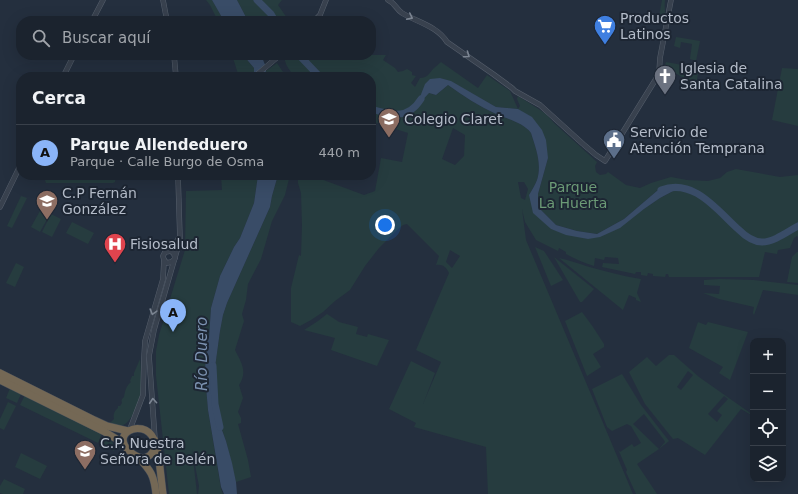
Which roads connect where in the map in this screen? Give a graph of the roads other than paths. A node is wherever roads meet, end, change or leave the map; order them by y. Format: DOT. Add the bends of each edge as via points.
graph roads {
  1 [pos="103,0"];
  2 [pos="163,0"];
  3 [pos="326,0"];
  4 [pos="671,0"];
  5 [pos="391,1"];
  6 [pos="95,16"];
  7 [pos="166,16"];
  8 [pos="319,16"];
  9 [pos="72,60"];
  10 [pos="174,60"];
  11 [pos="274,60"];
  12 [pos="66,72"];
  13 [pos="176,72"];
  14 [pos="260,72"];
  15 [pos="16,174"];
  16 [pos="178,180"];
  17 [pos="0,207"];
  18 [pos="180,235"];
  19 [pos="168,251"];
  20 [pos="174,259"];
  21 [pos="164,260"];
  22 [pos="0,373"];
  23 [pos="0,380"];
  24 [pos="127,430"];
  25 [pos="156,442"];
  26 [pos="123,444"];
  27 [pos="138,457"];
  28 [pos="156,494"];
  29 [pos="162,494"];
  1 -- 6 [label="street"];
  2 -- 7 [label="street"];
  3 -- 8 [label="street"];
  5 -- 4 [label="street, one-way" via="401,12 431,27 447,42 515,91 540,105 605,162 658,74"];
  9 -- 12 [label="street"];
  10 -- 13 [label="street"];
  11 -- 14 [label="street"];
  15 -- 17 [label="street"];
  16 -- 18 [label="street"];
  18 -- 19 [label="street" via="176,244"];
  18 -- 20 [label="street"];
  19 -- 20 [label="street" via="173,253"];
  19 -- 21 [label="street" via="164,254"];
  20 -- 21 [label="street" via="169,263"];
  25 -- 20 [label="street, one-way" via="150,352"];
  21 -- 24 [label="street, one-way" via="163,279 145,341 143,395"];
  22 -- 24 [label="highway" via="107,426"];
  23 -- 26 [label="highway" via="105,432"];
  24 -- 25 [label="highway" via="142,429 150,433"];
  24 -- 26 [label="highway"];
  25 -- 27 [label="highway" via="150,456"];
  25 -- 29 [label="highway"];
  26 -- 27 [label="highway"];
  27 -- 28 [label="highway" via="152,475"];
}
